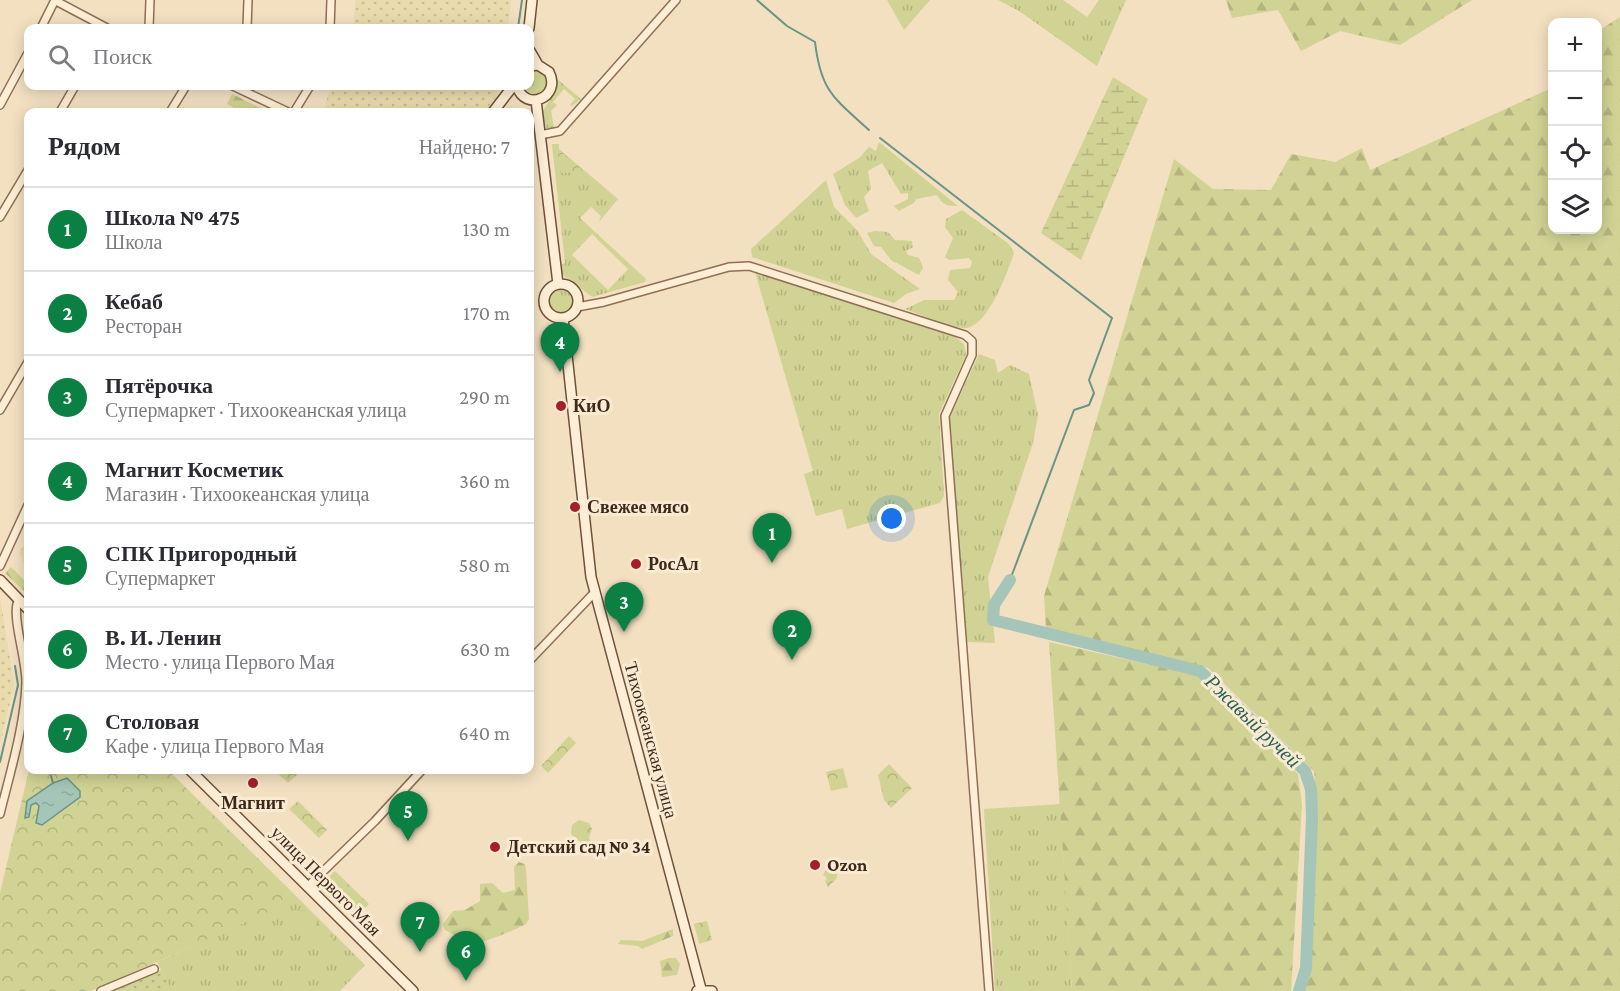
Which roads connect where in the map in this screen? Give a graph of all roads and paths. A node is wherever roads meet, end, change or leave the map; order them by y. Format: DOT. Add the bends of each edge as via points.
graph roads {
  1 [pos="150,0"];
  2 [pos="248,0"];
  3 [pos="331,0"];
  4 [pos="532,0"];
  5 [pos="676,0"];
  6 [pos="56,1"];
  7 [pos="43,24"];
  8 [pos="99,24"];
  9 [pos="149,24"];
  10 [pos="247,24"];
  11 [pos="330,24"];
  12 [pos="529,24"];
  13 [pos="24,61"];
  14 [pos="534,66"];
  15 [pos="0,86"];
  16 [pos="73,90"];
  17 [pos="184,90"];
  18 [pos="241,90"];
  19 [pos="308,90"];
  20 [pos="511,90"];
  21 [pos="518,90"];
  22 [pos="8,91"];
  23 [pos="524,97"];
  24 [pos="536,100"];
  25 [pos="501,101"];
  26 [pos="0,105"];
  27 [pos="62,108"];
  28 [pos="173,108"];
  29 [pos="280,108"];
  30 [pos="296,108"];
  31 [pos="496,108"];
  32 [pos="540,135"];
  33 [pos="24,177"];
  34 [pos="0,217"];
  35 [pos="558,284"];
  36 [pos="577,307"];
  37 [pos="563,318"];
  38 [pos="24,369"];
  39 [pos="0,411"];
  40 [pos="24,514"];
  41 [pos="0,566"];
  42 [pos="0,580"];
  43 [pos="595,592"];
  44 [pos="20,601"];
  45 [pos="24,605"];
  46 [pos="24,654"];
  47 [pos="534,656"];
  48 [pos="24,694"];
  49 [pos="194,774"];
  50 [pos="418,774"];
  51 [pos="0,814"];
  52 [pos="307,887"];
  53 [pos="154,969"];
  54 [pos="699,990"];
  55 [pos="101,991"];
  56 [pos="413,991"];
  57 [pos="712,991"];
  58 [pos="989,991"];
  1 -- 9 [label="street"];
  2 -- 10 [label="street"];
  3 -- 11 [label="street"];
  4 -- 12 [label="street"];
  5 -- 32 [label="street" via="560,132"];
  6 -- 7 [label="street"];
  6 -- 8 [label="street"];
  13 -- 22 [label="street"];
  14 -- 24 [label="street" via="549,72 552,84 547,96"];
  15 -- 22 [label="street"];
  16 -- 27 [label="street"];
  17 -- 28 [label="street"];
  18 -- 29 [label="street"];
  19 -- 30 [label="street"];
  20 -- 25 [label="street"];
  21 -- 23 [label="street"];
  22 -- 26 [label="street"];
  23 -- 24 [label="street"];
  23 -- 25 [label="street" via="512,96"];
  24 -- 32 [label="street"];
  25 -- 31 [label="street"];
  32 -- 35 [label="street"];
  33 -- 34 [label="street"];
  35 -- 36 [label="street" via="566,284 576,292"];
  35 -- 37 [label="street" via="548,290 544,302 550,314"];
  36 -- 37 [label="street" via="572,315"];
  36 -- 58 [label="street" via="729,267 748,266 972,340 972,355 945,416"];
  37 -- 43 [label="street, Тихоокеанская улица"];
  38 -- 39 [label="street"];
  40 -- 41 [label="street"];
  42 -- 44 [label="street"];
  43 -- 47 [label="street"];
  43 -- 54 [label="street, Тихоокеанская улица"];
  44 -- 45 [label="street"];
  44 -- 46 [label="street" via="16,613"];
  48 -- 51 [label="street"];
  49 -- 52 [label="street, улица Первого Мая"];
  50 -- 52 [label="street"];
  52 -- 56 [label="street, улица Первого Мая"];
  53 -- 55 [label="street"];
  54 -- 57 [label="street"];
}
